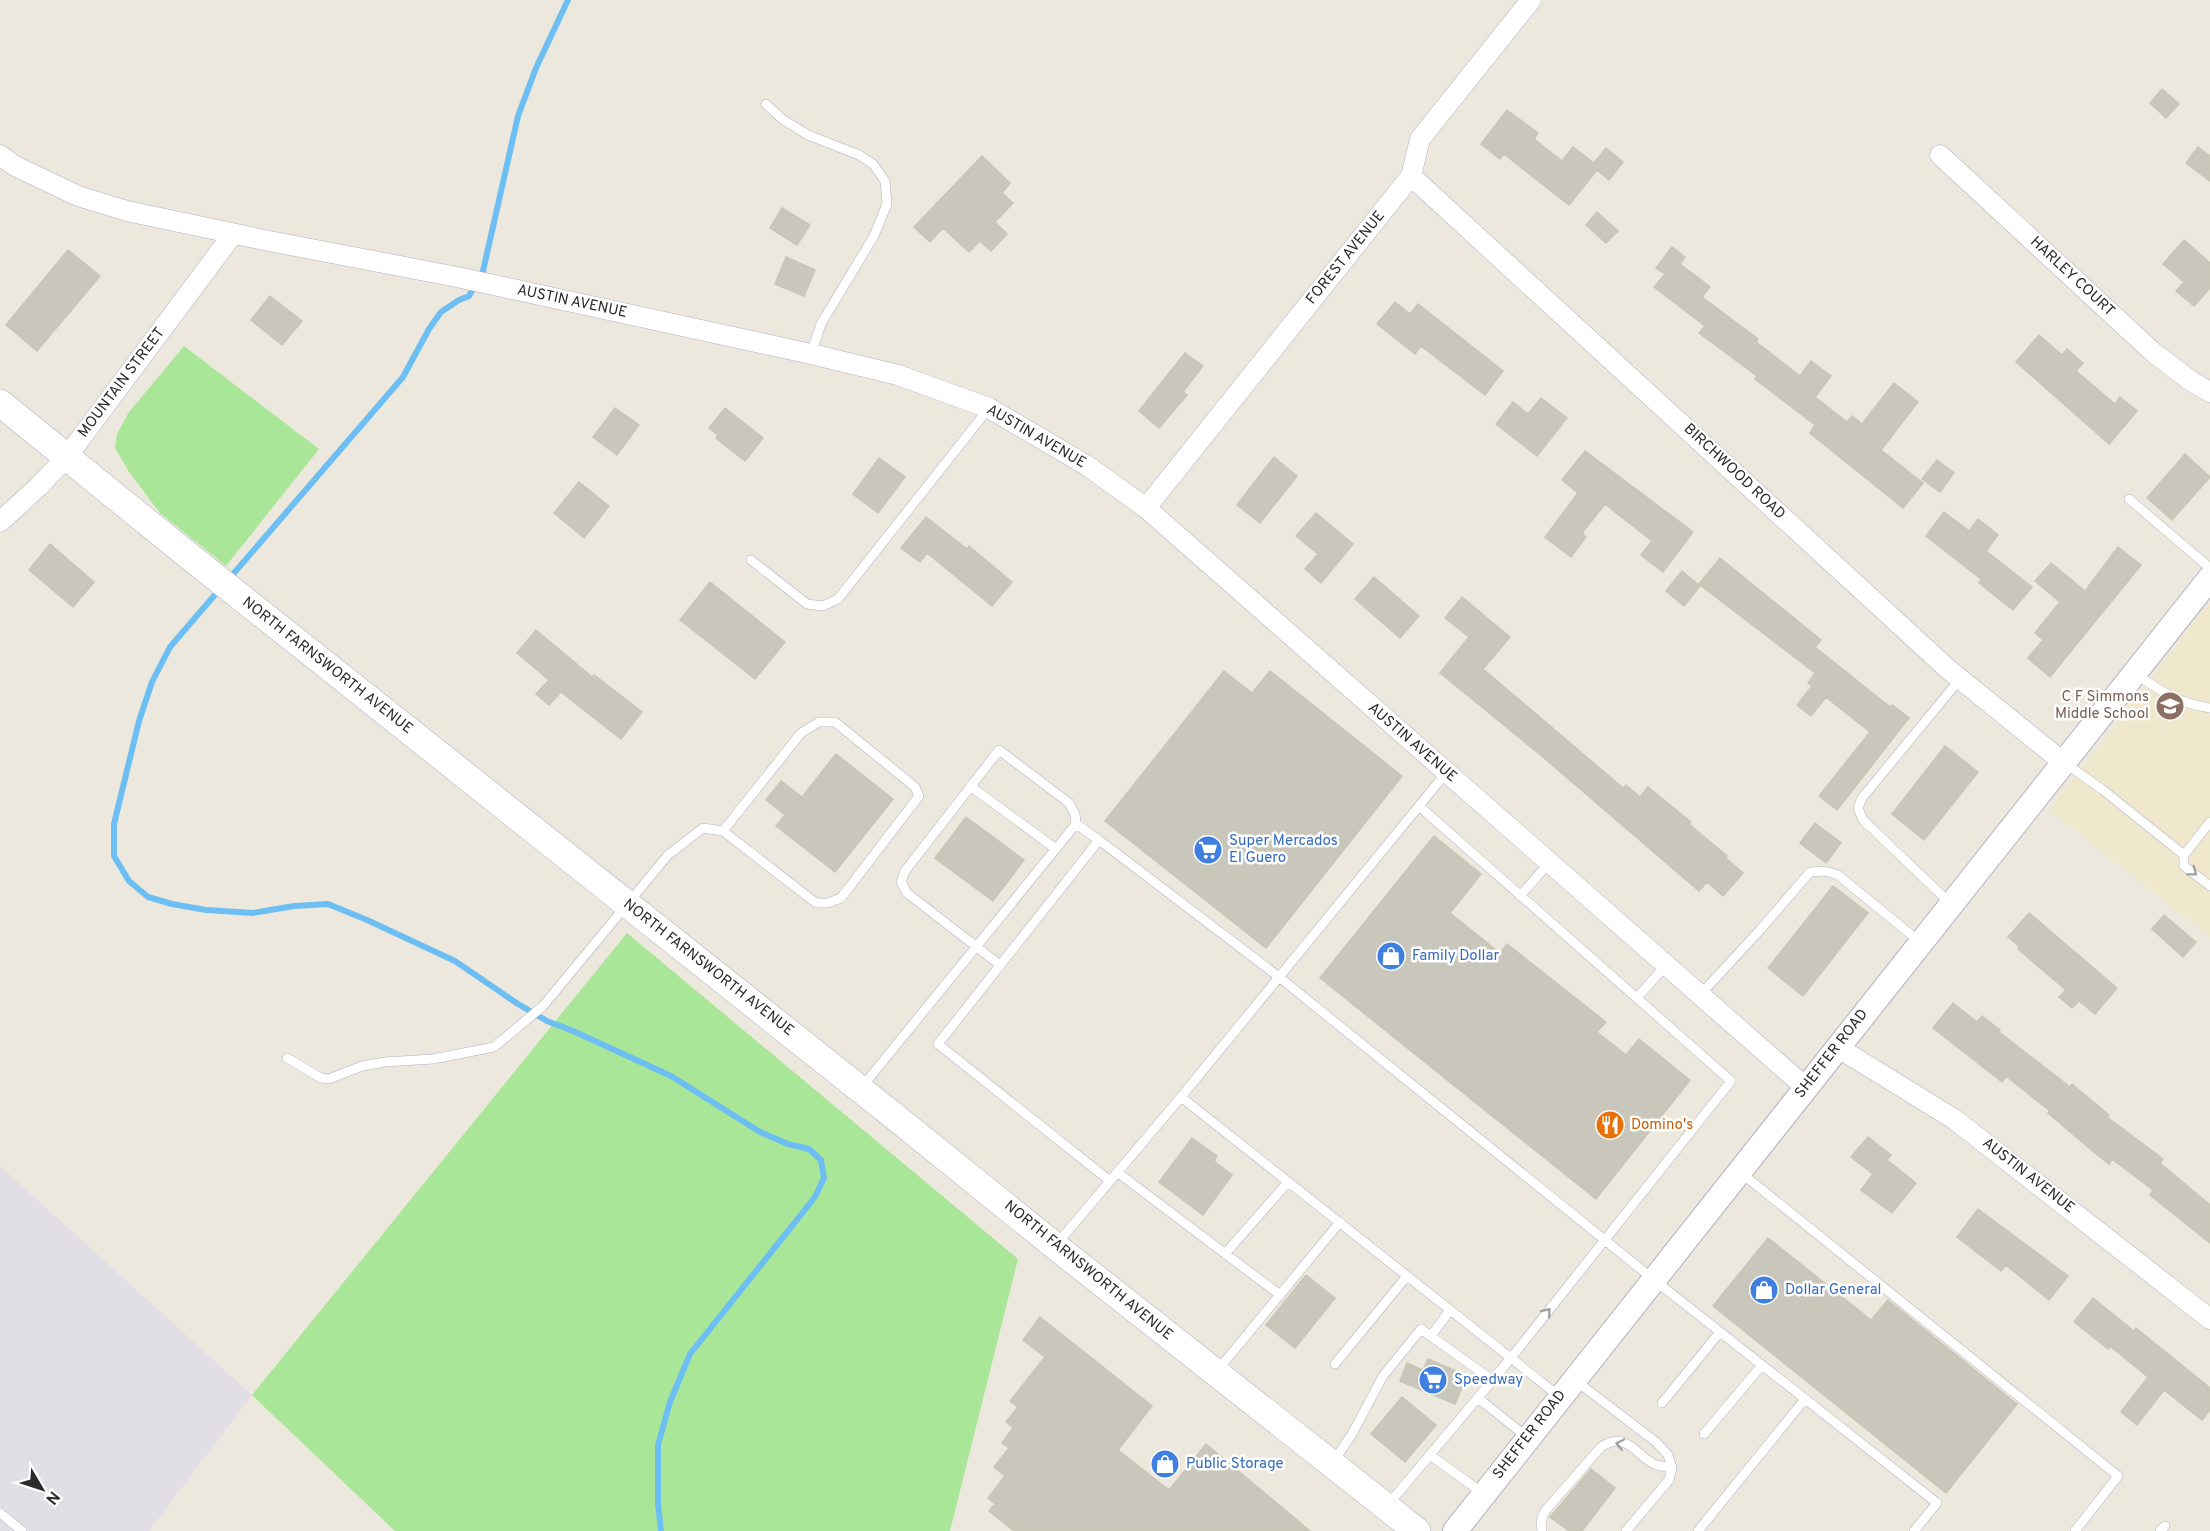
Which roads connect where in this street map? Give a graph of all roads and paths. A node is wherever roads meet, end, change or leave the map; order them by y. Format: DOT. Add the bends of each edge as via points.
graph roads {
  1 [pos="1531,0"];
  2 [pos="766,104"];
  3 [pos="0,155"];
  4 [pos="1940,155"];
  5 [pos="1412,176"];
  6 [pos="234,234"];
  7 [pos="812,354"];
  8 [pos="2210,392"];
  9 [pos="0,403"];
  10 [pos="989,408"];
  11 [pos="66,458"];
  12 [pos="2129,499"];
  13 [pos="1146,508"];
  14 [pos="0,522"];
  15 [pos="751,560"];
  16 [pos="2210,568"];
  17 [pos="2210,578"];
  18 [pos="2134,673"];
  19 [pos="1960,679"];
  20 [pos="2210,708"];
  21 [pos="2063,762"];
  22 [pos="1446,773"];
  23 [pos="970,786"];
  24 [pos="1419,806"];
  25 [pos="2210,822"];
  26 [pos="1076,824"];
  27 [pos="723,831"];
  28 [pos="1099,840"];
  29 [pos="1056,849"];
  30 [pos="2184,855"];
  31 [pos="1550,863"];
  32 [pos="2210,886"];
  33 [pos="1521,896"];
  34 [pos="627,904"];
  35 [pos="1951,904"];
  36 [pos="1920,942"];
  37 [pos="976,946"];
  38 [pos="1000,965"];
  39 [pos="1666,966"];
  40 [pos="1279,977"];
  41 [pos="1700,995"];
  42 [pos="1637,998"];
  43 [pos="1837,1047"];
  44 [pos="287,1058"];
  45 [pos="1805,1087"];
  46 [pos="860,1089"];
  47 [pos="1181,1096"];
  48 [pos="1738,1171"];
  49 [pos="1117,1172"];
  50 [pos="1110,1181"];
  51 [pos="1288,1182"];
  52 [pos="1340,1222"];
  53 [pos="1604,1239"];
  54 [pos="1055,1246"];
  55 [pos="1225,1254"];
  56 [pos="1407,1276"];
  57 [pos="1653,1279"];
  58 [pos="1280,1295"];
  59 [pos="1450,1310"];
  60 [pos="2210,1319"];
  61 [pos="1720,1332"];
  62 [pos="1431,1336"];
  63 [pos="1511,1358"];
  64 [pos="1335,1364"];
  65 [pos="1762,1365"];
  66 [pos="1216,1373"];
  67 [pos="1492,1380"];
  68 [pos="1567,1388"];
  69 [pos="1478,1398"];
  70 [pos="1805,1399"];
  71 [pos="1662,1403"];
  72 [pos="1704,1434"];
  73 [pos="1528,1438"];
  74 [pos="1430,1455"];
  75 [pos="1332,1464"];
  76 [pos="1672,1468"];
  77 [pos="1484,1494"];
  78 [pos="1387,1507"];
  79 [pos="0,1513"];
  80 [pos="22,1531"];
  81 [pos="1417,1531"];
  82 [pos="1455,1531"];
  83 [pos="1542,1531"];
  84 [pos="1626,1531"];
  85 [pos="1698,1531"];
  86 [pos="1914,1531"];
  87 [pos="2075,1531"];
  1 -- 5 [label="street, FOREST AVENUE" via="1420,139"];
  2 -- 7 [label="lane" via="808,135 873,164 885,182 887,204 874,236 821,324"];
  3 -- 6 [label="street, AUSTIN AVENUE" via="78,196 127,212"];
  4 -- 8 [label="street, HARLEY COURT" via="2154,353"];
  5 -- 13 [label="street, FOREST AVENUE"];
  5 -- 19 [label="street, BIRCHWOOD ROAD"];
  6 -- 7 [label="street, AUSTIN AVENUE" via="457,277"];
  6 -- 11 [label="street, MOUNTAIN STREET"];
  7 -- 10 [label="street, AUSTIN AVENUE" via="898,375"];
  9 -- 11 [label="main road, NORTH FARNSWORTH AVENUE"];
  10 -- 13 [label="street, AUSTIN AVENUE" via="1086,465"];
  10 -- 15 [label="lane" via="838,599 823,606 807,603"];
  11 -- 14 [label="street, MOUNTAIN STREET"];
  11 -- 34 [label="main road, NORTH FARNSWORTH AVENUE"];
  12 -- 16 [label="lane"];
  13 -- 22 [label="street, AUSTIN AVENUE"];
  17 -- 18 [label="street, SHEFFER ROAD"];
  18 -- 20 [label="lane" via="2167,696"];
  18 -- 21 [label="street, SHEFFER ROAD"];
  19 -- 21 [label="street, BIRCHWOOD ROAD"];
  19 -- 35 [label="lane" via="1862,798 1858,808 1863,819"];
  21 -- 30 [label="lane"];
  21 -- 35 [label="street, SHEFFER ROAD"];
  22 -- 24 [label="lane"];
  22 -- 31 [label="street, AUSTIN AVENUE"];
  23 -- 26 [label="lane" via="999,750 1069,803"];
  23 -- 29 [label="lane"];
  23 -- 37 [label="lane" via="904,871 901,882 907,893"];
  24 -- 33 [label="lane"];
  24 -- 40 [label="lane"];
  25 -- 30 [label="lane"];
  26 -- 28 [label="lane"];
  26 -- 29 [label="lane"];
  27 -- 27 [label="lane" via="816,903 828,903 841,898 919,796 915,787 835,722 819,722 801,734"];
  27 -- 34 [label="lane" via="703,828 668,855"];
  28 -- 38 [label="lane"];
  28 -- 40 [label="lane"];
  29 -- 37 [label="lane"];
  30 -- 32 [label="lane, one-way" via="2184,866"];
  31 -- 33 [label="lane"];
  31 -- 39 [label="street, AUSTIN AVENUE"];
  33 -- 42 [label="lane"];
  34 -- 44 [label="lane" via="543,1006 494,1047 433,1059 362,1066 329,1079"];
  34 -- 46 [label="main road, NORTH FARNSWORTH AVENUE"];
  35 -- 36 [label="street, SHEFFER ROAD"];
  36 -- 41 [label="lane" via="1838,875 1810,872"];
  36 -- 43 [label="street, SHEFFER ROAD"];
  37 -- 38 [label="lane"];
  37 -- 46 [label="lane"];
  38 -- 50 [label="lane" via="938,1044"];
  39 -- 41 [label="street, AUSTIN AVENUE"];
  39 -- 42 [label="lane"];
  40 -- 47 [label="lane"];
  40 -- 53 [label="lane"];
  41 -- 45 [label="street, AUSTIN AVENUE"];
  42 -- 53 [label="lane" via="1731,1081"];
  43 -- 45 [label="street, SHEFFER ROAD"];
  43 -- 60 [label="street, AUSTIN AVENUE" via="1954,1119"];
  45 -- 48 [label="street, SHEFFER ROAD"];
  46 -- 54 [label="main road, NORTH FARNSWORTH AVENUE"];
  47 -- 49 [label="lane"];
  47 -- 51 [label="lane"];
  48 -- 57 [label="street, SHEFFER ROAD"];
  48 -- 87 [label="lane" via="2118,1476"];
  49 -- 50 [label="lane"];
  49 -- 55 [label="lane"];
  50 -- 54 [label="lane"];
  51 -- 52 [label="lane"];
  51 -- 55 [label="lane"];
  52 -- 56 [label="lane"];
  52 -- 58 [label="lane"];
  53 -- 57 [label="lane"];
  63 -- 53 [label="lane, one-way"];
  54 -- 66 [label="main road, NORTH FARNSWORTH AVENUE"];
  55 -- 58 [label="lane"];
  56 -- 59 [label="lane"];
  56 -- 64 [label="lane"];
  57 -- 61 [label="lane"];
  57 -- 68 [label="street, SHEFFER ROAD"];
  58 -- 66 [label="lane"];
  59 -- 62 [label="lane"];
  59 -- 63 [label="lane"];
  61 -- 65 [label="lane"];
  61 -- 71 [label="lane"];
  62 -- 67 [label="lane"];
  62 -- 75 [label="lane" via="1422,1329 1383,1376"];
  63 -- 67 [label="lane"];
  63 -- 68 [label="lane"];
  65 -- 70 [label="lane"];
  65 -- 72 [label="lane"];
  66 -- 75 [label="main road, NORTH FARNSWORTH AVENUE"];
  67 -- 69 [label="lane"];
  68 -- 73 [label="street, SHEFFER ROAD"];
  68 -- 76 [label="lane" via="1656,1442 1668,1455"];
  69 -- 73 [label="lane"];
  69 -- 74 [label="lane"];
  70 -- 85 [label="lane"];
  70 -- 86 [label="lane" via="1937,1503"];
  73 -- 77 [label="street, SHEFFER ROAD"];
  74 -- 77 [label="lane"];
  74 -- 78 [label="lane"];
  75 -- 78 [label="main road, NORTH FARNSWORTH AVENUE"];
  76 -- 83 [label="lane, one-way" via="1653,1464 1619,1441 1609,1442 1545,1511"];
  76 -- 84 [label="lane" via="1669,1480"];
  77 -- 82 [label="street, SHEFFER ROAD"];
  78 -- 81 [label="main road, NORTH FARNSWORTH AVENUE"];
  79 -- 80 [label="lane"];
}
